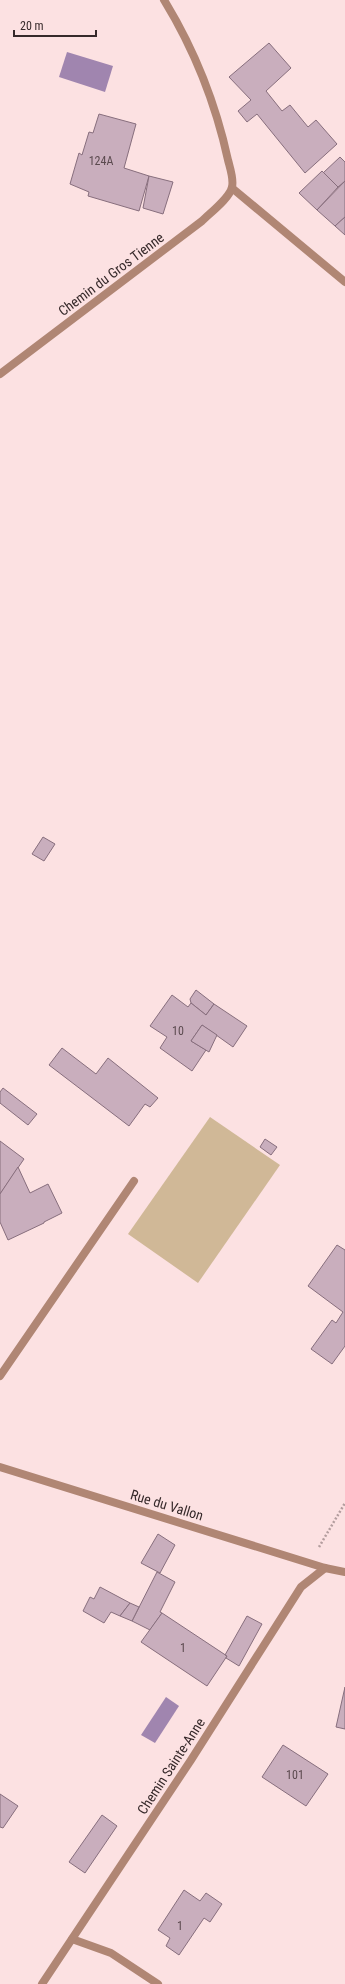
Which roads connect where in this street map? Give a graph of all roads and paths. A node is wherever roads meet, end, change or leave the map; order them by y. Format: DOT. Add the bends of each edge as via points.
graph roads {
  1 [pos="164,0"];
  2 [pos="232,188"];
  3 [pos="345,282"];
  4 [pos="0,374"];
  5 [pos="134,1181"];
  6 [pos="0,1376"];
  7 [pos="0,1467"];
  8 [pos="345,1503"];
  9 [pos="310,1562"];
  10 [pos="325,1568"];
  11 [pos="345,1572"];
  12 [pos="72,1939"];
  13 [pos="42,1984"];
  14 [pos="158,1984"];
  1 -- 2 [label="street" via="204,80 223,137 232,176"];
  2 -- 3 [label="street"];
  2 -- 4 [label="street, Chemin du Gros Tienne" via="221,204 202,221"];
  5 -- 6 [label="street"];
  7 -- 9 [label="street, Rue du Vallon"];
  8 -- 9 [label="path"];
  9 -- 10 [label="street, Rue du Vallon"];
  10 -- 11 [label="street, Rue du Vallon"];
  10 -- 12 [label="street, Chemin Sainte-Anne" via="301,1587 196,1754"];
  12 -- 13 [label="street, Chemin Sainte-Anne"];
  12 -- 14 [label="street" via="111,1953"];
}
